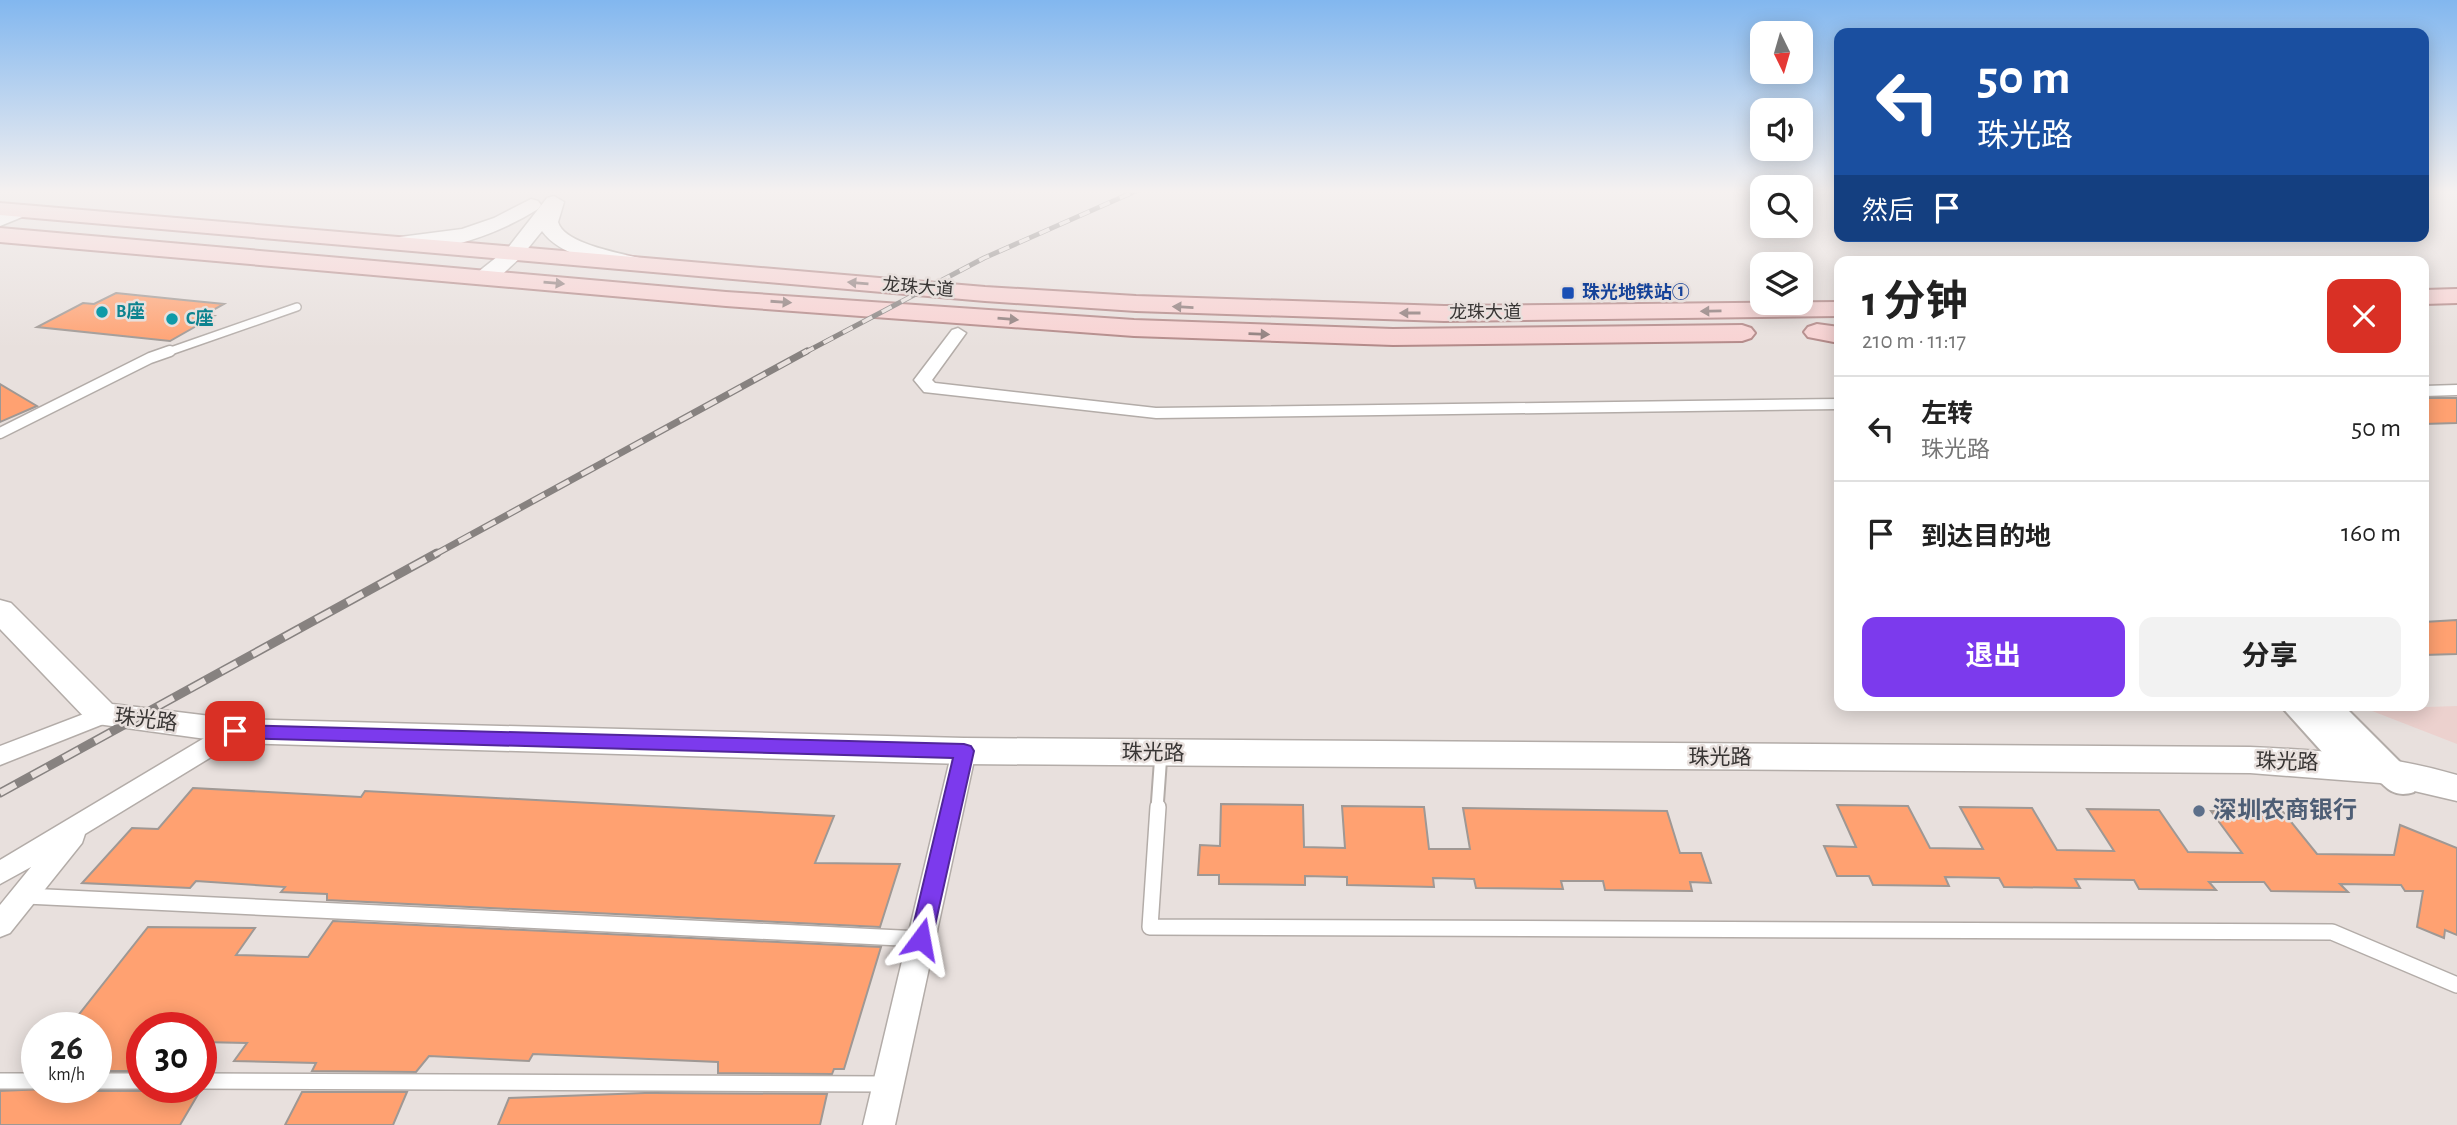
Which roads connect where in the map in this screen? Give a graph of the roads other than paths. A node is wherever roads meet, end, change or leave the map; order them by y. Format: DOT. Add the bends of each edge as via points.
graph roads {
  1 [pos="96,242"];
  2 [pos="393,242"];
  3 [pos="405,242"];
  4 [pos="511,242"];
  5 [pos="570,242"];
  6 [pos="400,243"];
  7 [pos="503,252"];
  8 [pos="640,264"];
  9 [pos="486,277"];
  10 [pos="2457,296"];
  11 [pos="2429,297"];
  12 [pos="297,307"];
  13 [pos="1834,309"];
  14 [pos="2429,319"];
  15 [pos="2457,319"];
  16 [pos="958,333"];
  17 [pos="1832,333"];
  18 [pos="2457,390"];
  19 [pos="2429,391"];
  20 [pos="1834,404"];
  21 [pos="0,433"];
  22 [pos="0,610"];
  23 [pos="2301,711"];
  24 [pos="2331,711"];
  25 [pos="102,715"];
  26 [pos="235,731"];
  27 [pos="964,751"];
  28 [pos="1161,753"];
  29 [pos="0,756"];
  30 [pos="2352,765"];
  31 [pos="2397,778"];
  32 [pos="2457,788"];
  33 [pos="2457,802"];
  34 [pos="83,824"];
  35 [pos="0,873"];
  36 [pos="24,896"];
  37 [pos="0,925"];
  38 [pos="921,939"];
  39 [pos="2457,985"];
  40 [pos="0,1081"];
  41 [pos="21,1081"];
  42 [pos="217,1082"];
  43 [pos="888,1084"];
  44 [pos="878,1125"];
  1 -- 9 [label="main road, 龙珠大道"];
  2 -- 6 [label="main road, 龙珠大道"];
  3 -- 6 [label="main road"];
  4 -- 7 [label="main road"];
  5 -- 8 [label="main road"];
  6 -- 7 [label="main road, 龙珠大道"];
  7 -- 8 [label="main road, 龙珠大道"];
  7 -- 9 [label="main road"];
  13 -- 8 [label="main road, 龙珠大道, one-way" via="1472,314 1252,310 1037,298"];
  9 -- 17 [label="main road, 龙珠大道, one-way" via="726,299 1232,333 1479,337"];
  10 -- 11 [label="main road"];
  12 -- 21 [label="lane" via="150,358"];
  14 -- 15 [label="main road"];
  16 -- 20 [label="street" via="923,380 930,388 1156,413"];
  18 -- 19 [label="street"];
  22 -- 25 [label="main road, 珠光路"];
  23 -- 30 [label="street"];
  24 -- 31 [label="street"];
  25 -- 26 [label="main road, 珠光路"];
  25 -- 29 [label="street"];
  26 -- 27 [label="main road, 珠光路"];
  26 -- 34 [label="street"];
  27 -- 28 [label="main road, 珠光路"];
  27 -- 38 [label="street"];
  28 -- 30 [label="main road, 珠光路" via="2250,760"];
  28 -- 39 [label="lane" via="1150,927 2332,932"];
  30 -- 31 [label="main road, 珠光路"];
  31 -- 32 [label="main road, 珠光路"];
  31 -- 33 [label="main road, 珠光路"];
  34 -- 35 [label="street"];
  34 -- 36 [label="street"];
  36 -- 37 [label="street"];
  36 -- 38 [label="lane"];
  38 -- 43 [label="street"];
  40 -- 41 [label="lane"];
  42 -- 43 [label="lane"];
  43 -- 44 [label="street"];
}
